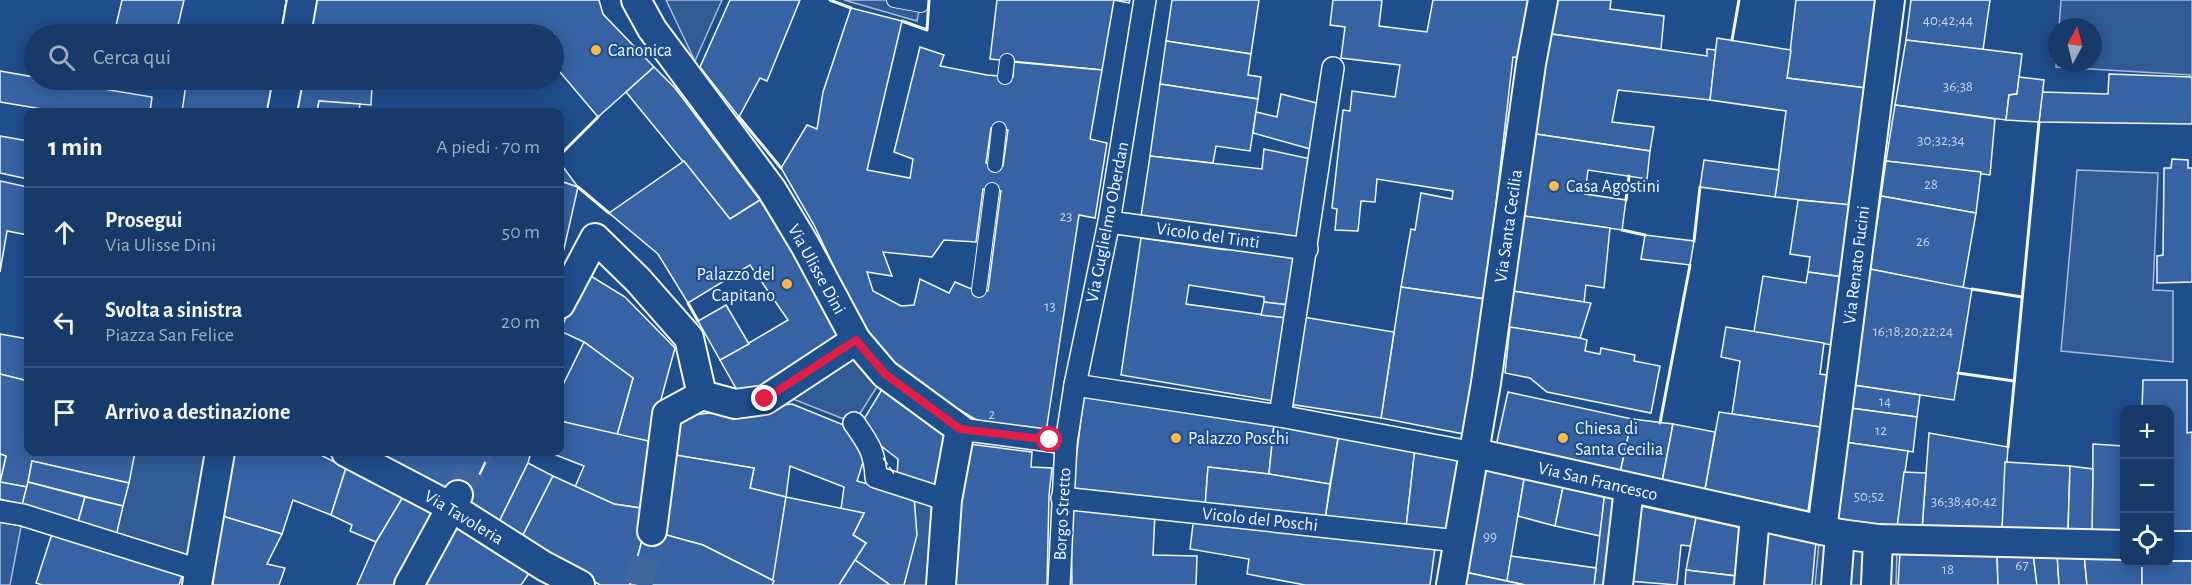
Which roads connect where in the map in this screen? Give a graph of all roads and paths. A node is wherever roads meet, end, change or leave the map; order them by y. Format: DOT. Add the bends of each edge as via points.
graph roads {
  1 [pos="303,0"];
  2 [pos="636,0"];
  3 [pos="894,0"];
  4 [pos="921,0"];
  5 [pos="1145,0"];
  6 [pos="1543,0"];
  7 [pos="1890,0"];
  8 [pos="298,24"];
  9 [pos="1007,61"];
  10 [pos="1333,68"];
  11 [pos="1005,77"];
  12 [pos="286,90"];
  13 [pos="283,108"];
  14 [pos="999,129"];
  15 [pos="995,165"];
  16 [pos="992,190"];
  17 [pos="1109,222"];
  18 [pos="1307,249"];
  19 [pos="979,290"];
  20 [pos="564,296"];
  21 [pos="856,340"];
  22 [pos="1075,385"];
  23 [pos="702,395"];
  24 [pos="1280,416"];
  25 [pos="962,420"];
  26 [pos="854,423"];
  27 [pos="1066,443"];
  28 [pos="1475,453"];
  29 [pos="219,456"];
  30 [pos="355,456"];
  31 [pos="1629,488"];
  32 [pos="1062,498"];
  33 [pos="947,500"];
  34 [pos="454,501"];
  35 [pos="0,511"];
  36 [pos="1755,516"];
  37 [pos="652,531"];
  38 [pos="1831,532"];
  39 [pos="1878,539"];
  40 [pos="1458,541"];
  41 [pos="2120,545"];
  42 [pos="2174,546"];
  43 [pos="2192,546"];
  44 [pos="538,576"];
  45 [pos="198,577"];
  46 [pos="409,585"];
  47 [pos="580,585"];
  48 [pos="941,585"];
  49 [pos="1059,585"];
  50 [pos="1451,585"];
  51 [pos="1618,585"];
  52 [pos="1749,585"];
  53 [pos="1836,585"];
  54 [pos="1876,585"];
  1 -- 8 [label="street"];
  2 -- 21 [label="street, Via Ulisse Dini" via="652,29 772,190"];
  3 -- 4 [label="lane" via="921,5"];
  5 -- 17 [label="street, Via Guglielmo Oberdan"];
  6 -- 28 [label="street, Via Santa Cecilia"];
  7 -- 38 [label="street, Via Renato Fucini"];
  9 -- 11 [label="lane"];
  10 -- 18 [label="street"];
  12 -- 13 [label="street"];
  14 -- 15 [label="lane"];
  16 -- 19 [label="lane"];
  17 -- 18 [label="street, Vicolo del Tinti"];
  17 -- 22 [label="street, Via Guglielmo Oberdan"];
  18 -- 24 [label="street"];
  20 -- 23 [label="street" via="595,238 689,338"];
  21 -- 23 [label="street" via="765,399 735,404"];
  21 -- 25 [label="street, Via Ulisse Dini" via="885,374"];
  22 -- 24 [label="street, Via San Francesco"];
  22 -- 27 [label="street, Via Guglielmo Oberdan"];
  23 -- 37 [label="street" via="667,414"];
  24 -- 28 [label="street, Via San Francesco"];
  25 -- 27 [label="street, Via Ulisse Dini"];
  25 -- 33 [label="street"];
  26 -- 33 [label="street" via="871,447 876,477"];
  27 -- 32 [label="street, Borgo Stretto"];
  28 -- 31 [label="street, Via San Francesco"];
  28 -- 40 [label="street, Via Santa Cecilia"];
  29 -- 45 [label="street"];
  30 -- 34 [label="street, Via Tavoleria"];
  31 -- 36 [label="street, Via San Francesco"];
  31 -- 51 [label="street"];
  32 -- 40 [label="street, Vicolo del Poschi"];
  32 -- 49 [label="street, Borgo Stretto"];
  33 -- 48 [label="street"];
  34 -- 44 [label="street, Via Tavoleria"];
  34 -- 46 [label="street"];
  35 -- 45 [label="street" via="114,545"];
  36 -- 38 [label="street, Via San Francesco"];
  36 -- 52 [label="street"];
  38 -- 39 [label="street, Via San Francesco"];
  38 -- 53 [label="street, Via Renato Fucini"];
  39 -- 41 [label="street, Via San Francesco"];
  39 -- 54 [label="street"];
  40 -- 50 [label="street, Via Santa Cecilia"];
  42 -- 43 [label="street"];
  44 -- 47 [label="street, Via Tavoleria"];
}
